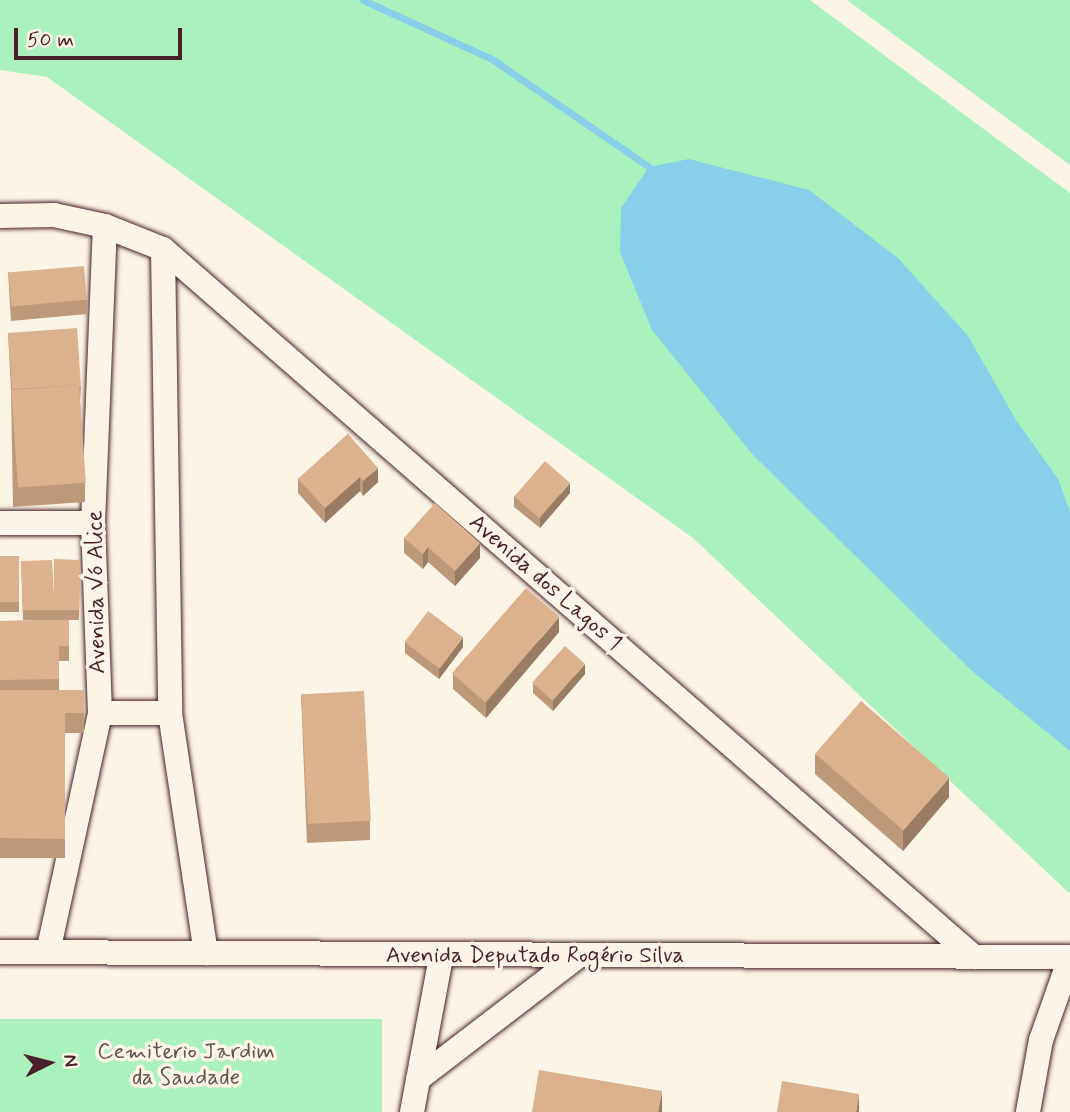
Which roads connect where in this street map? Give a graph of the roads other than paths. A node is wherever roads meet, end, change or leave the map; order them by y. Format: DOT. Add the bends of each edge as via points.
graph roads {
  1 [pos="0,216"];
  2 [pos="105,226"];
  3 [pos="163,249"];
  4 [pos="0,523"];
  5 [pos="93,523"];
  6 [pos="170,712"];
  7 [pos="100,713"];
  8 [pos="0,952"];
  9 [pos="48,952"];
  10 [pos="206,953"];
  11 [pos="441,957"];
  12 [pos="577,957"];
  13 [pos="974,957"];
  14 [pos="1070,957"];
  15 [pos="418,1079"];
  16 [pos="412,1112"];
  17 [pos="1028,1112"];
  1 -- 2 [label="street, Avenida dos Lagos 1" via="54,215"];
  2 -- 3 [label="street, Avenida dos Lagos 1"];
  2 -- 5 [label="street, Avenida Vó Alice"];
  3 -- 6 [label="street"];
  3 -- 13 [label="street, Avenida dos Lagos 1"];
  4 -- 5 [label="street"];
  5 -- 7 [label="street, Avenida Vó Alice"];
  6 -- 7 [label="street"];
  6 -- 10 [label="street"];
  7 -- 9 [label="street, Avenida Vó Alice"];
  8 -- 9 [label="street, Avenida Deputado Rogério Silva"];
  9 -- 10 [label="street, Avenida Deputado Rogério Silva"];
  10 -- 11 [label="street, Avenida Deputado Rogério Silva"];
  11 -- 12 [label="street, Avenida Deputado Rogério Silva"];
  11 -- 15 [label="street"];
  12 -- 13 [label="street, Avenida Deputado Rogério Silva"];
  12 -- 15 [label="street"];
  13 -- 14 [label="street, Avenida Deputado Rogério Silva"];
  14 -- 17 [label="street" via="1041,1040"];
  15 -- 16 [label="street"];
}
